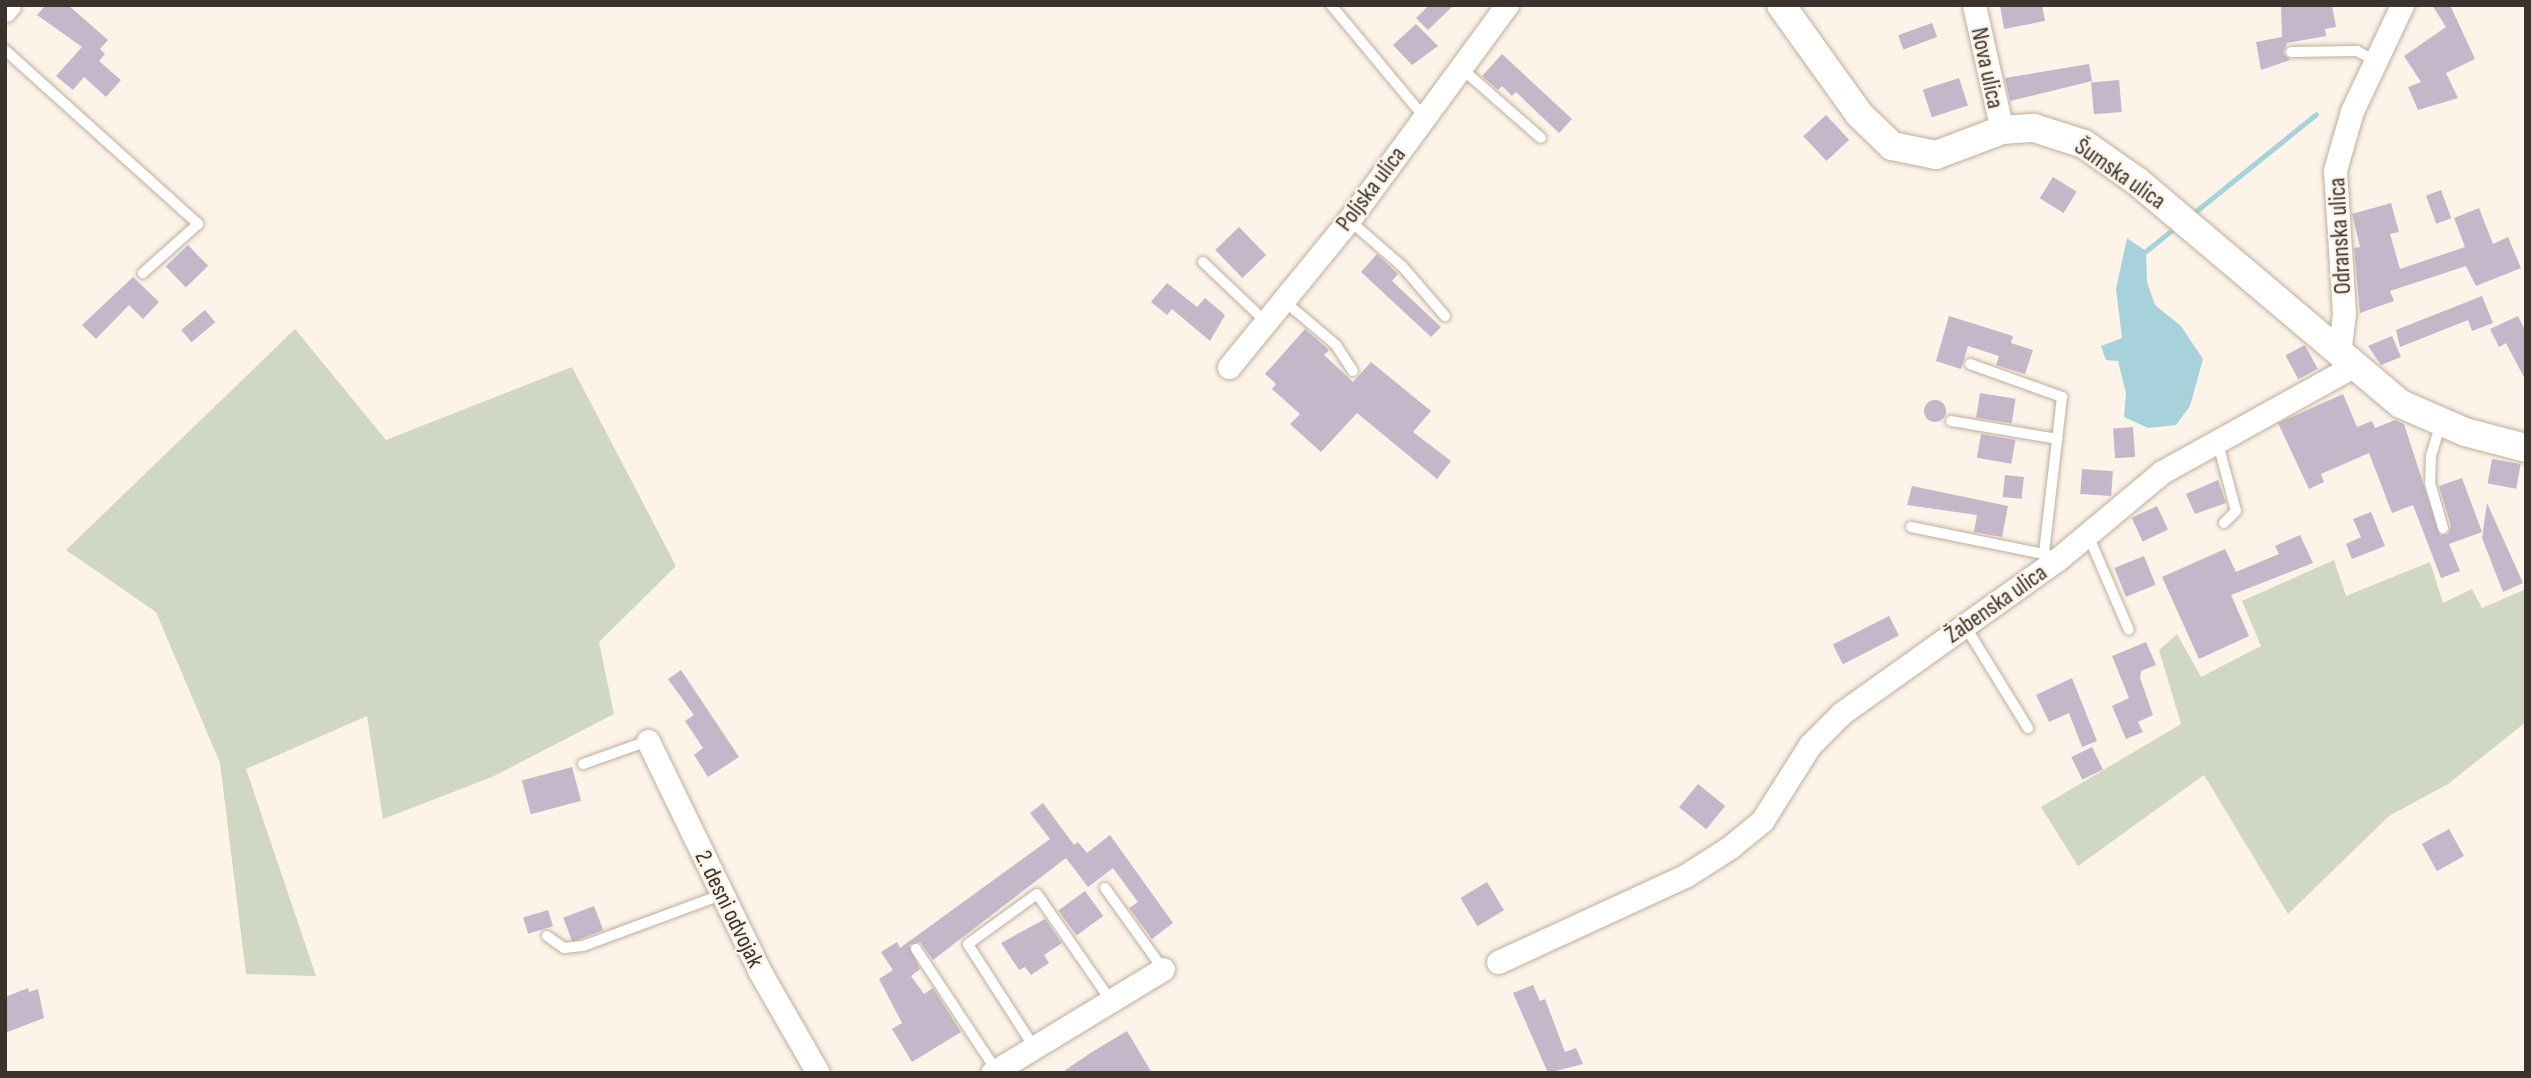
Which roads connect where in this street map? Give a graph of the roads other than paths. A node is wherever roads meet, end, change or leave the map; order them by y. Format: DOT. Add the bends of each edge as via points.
graph roads {
  1 [pos="9,5"];
  2 [pos="1331,5"];
  3 [pos="1507,5"];
  4 [pos="1781,5"];
  5 [pos="1973,5"];
  6 [pos="2402,5"];
  7 [pos="5,10"];
  8 [pos="5,50"];
  9 [pos="2291,52"];
  10 [pos="2376,61"];
  11 [pos="1461,68"];
  12 [pos="1424,117"];
  13 [pos="2002,130"];
  14 [pos="1541,138"];
  15 [pos="1349,220"];
  16 [pos="1203,262"];
  17 [pos="143,273"];
  18 [pos="1283,300"];
  19 [pos="1445,316"];
  20 [pos="1266,322"];
  21 [pos="2346,360"];
  22 [pos="1970,364"];
  23 [pos="1229,367"];
  24 [pos="1353,371"];
  25 [pos="1951,421"];
  26 [pos="2441,423"];
  27 [pos="2057,439"];
  28 [pos="2217,440"];
  29 [pos="2526,448"];
  30 [pos="2224,523"];
  31 [pos="1911,527"];
  32 [pos="2443,528"];
  33 [pos="2088,535"];
  34 [pos="2051,556"];
  35 [pos="1965,626"];
  36 [pos="2129,630"];
  37 [pos="2028,728"];
  38 [pos="648,741"];
  39 [pos="583,764"];
  40 [pos="1105,888"];
  41 [pos="722,895"];
  42 [pos="547,936"];
  43 [pos="916,948"];
  44 [pos="1497,962"];
  45 [pos="1163,969"];
  46 [pos="1111,1000"];
  47 [pos="1034,1047"];
  48 [pos="994,1071"];
  49 [pos="818,1073"];
  1 -- 7 [label="street"];
  2 -- 12 [label="lane"];
  3 -- 11 [label="street, Poljska ulica"];
  4 -- 13 [label="street, Šumska ulica" via="1859,114 1892,146 1936,155"];
  5 -- 13 [label="street, Nova ulica"];
  6 -- 10 [label="street, Odranska ulica"];
  8 -- 17 [label="lane" via="198,223"];
  9 -- 10 [label="lane" via="2357,51"];
  10 -- 21 [label="street, Odranska ulica" via="2352,111 2335,170"];
  11 -- 12 [label="street, Poljska ulica"];
  11 -- 14 [label="lane"];
  12 -- 15 [label="street, Poljska ulica"];
  13 -- 21 [label="street, Šumska ulica" via="2034,128 2084,145 2138,182"];
  15 -- 18 [label="street, Poljska ulica"];
  15 -- 19 [label="lane" via="1402,266"];
  16 -- 20 [label="lane"];
  18 -- 20 [label="street, Poljska ulica"];
  18 -- 24 [label="lane" via="1336,345"];
  20 -- 23 [label="street, Poljska ulica"];
  21 -- 26 [label="street" via="2401,404"];
  21 -- 28 [label="street, Žabenska ulica"];
  22 -- 27 [label="lane" via="2062,397"];
  25 -- 27 [label="lane"];
  26 -- 29 [label="street"];
  26 -- 32 [label="lane" via="2431,456 2430,483"];
  27 -- 34 [label="lane"];
  28 -- 30 [label="lane" via="2236,511"];
  28 -- 33 [label="street, Žabenska ulica" via="2162,472"];
  31 -- 34 [label="lane"];
  33 -- 34 [label="street, Žabenska ulica"];
  33 -- 36 [label="lane"];
  34 -- 35 [label="street, Žabenska ulica"];
  35 -- 37 [label="lane"];
  35 -- 44 [label="street, Žabenska ulica" via="1842,713 1810,746 1762,821 1729,848 1685,876"];
  38 -- 39 [label="lane"];
  38 -- 41 [label="street, 2. desni odvojak"];
  40 -- 45 [label="lane"];
  41 -- 42 [label="lane" via="583,946 564,948"];
  41 -- 49 [label="street, 2. desni odvojak" via="791,1031"];
  43 -- 48 [label="lane"];
  45 -- 46 [label="street"];
  46 -- 47 [label="street"];
  46 -- 47 [label="lane" via="1037,894 968,944"];
  47 -- 48 [label="street"];
}
